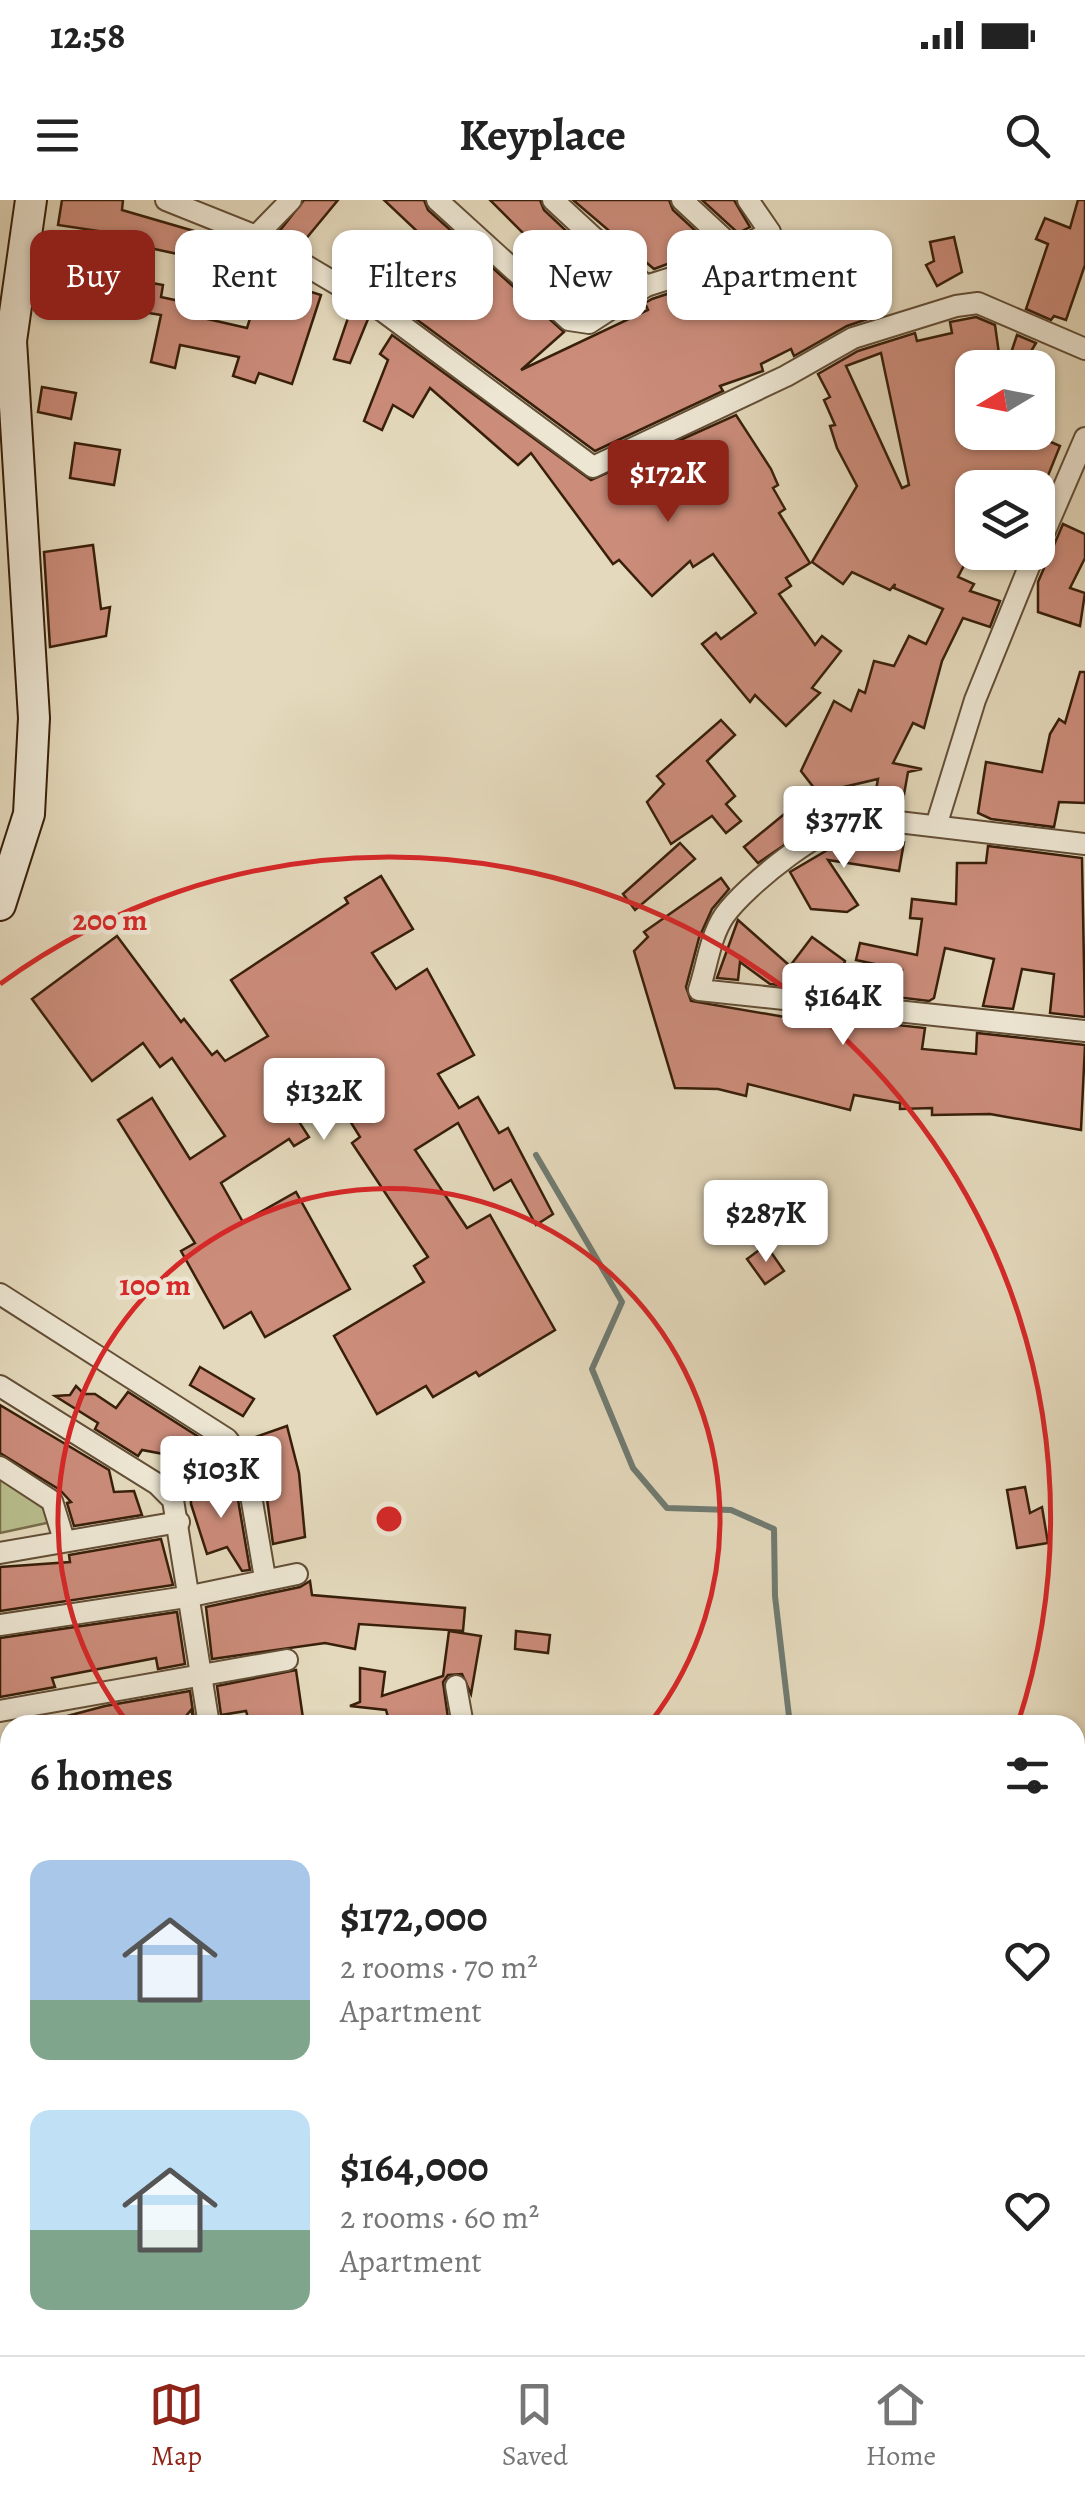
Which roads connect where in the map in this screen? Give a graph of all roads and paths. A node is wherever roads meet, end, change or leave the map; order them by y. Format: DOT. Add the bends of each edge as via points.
graph roads {
  1 [pos="31,200"];
  2 [pos="166,200"];
  3 [pos="291,200"];
  4 [pos="437,200"];
  5 [pos="553,200"];
  6 [pos="682,200"];
  7 [pos="748,200"];
  8 [pos="241,230"];
  9 [pos="262,230"];
  10 [pos="585,230"];
  11 [pos="714,230"];
  12 [pos="769,230"];
  13 [pos="513,269"];
  14 [pos="312,270"];
  15 [pos="569,320"];
  16 [pos="595,320"];
  17 [pos="1085,349"];
  18 [pos="1085,438"];
  19 [pos="1055,507"];
  20 [pos="1028,570"];
  21 [pos="936,826"];
  22 [pos="1085,844"];
  23 [pos="0,905"];
  24 [pos="1085,1031"];
  25 [pos="0,1294"];
  26 [pos="0,1386"];
  27 [pos="0,1466"];
  28 [pos="179,1522"];
  29 [pos="64,1540"];
  30 [pos="0,1552"];
  31 [pos="298,1574"];
  32 [pos="265,1578"];
  33 [pos="186,1597"];
  34 [pos="0,1625"];
  35 [pos="287,1660"];
  36 [pos="202,1676"];
  37 [pos="456,1686"];
  38 [pos="0,1711"];
  39 [pos="208,1715"];
  40 [pos="462,1715"];
  1 -- 23 [label="street" via="11,341 34,718 29,814"];
  2 -- 8 [label="street"];
  3 -- 9 [label="street"];
  4 -- 13 [label="street"];
  5 -- 10 [label="street"];
  6 -- 11 [label="street"];
  7 -- 12 [label="street"];
  14 -- 17 [label="street" via="430,342 593,467 853,338 956,306 978,303"];
  15 -- 16 [label="street"];
  18 -- 19 [label="street"];
  20 -- 21 [label="street" via="975,700"];
  21 -- 22 [label="street"];
  21 -- 24 [label="street" via="840,822 761,878 724,916 699,990"];
  25 -- 32 [label="street" via="227,1440 246,1466"];
  26 -- 28 [label="street" via="157,1484 173,1500"];
  27 -- 29 [label="street" via="52,1501"];
  28 -- 29 [label="street"];
  28 -- 33 [label="street"];
  29 -- 30 [label="street"];
  31 -- 32 [label="street"];
  32 -- 33 [label="street"];
  33 -- 34 [label="street"];
  33 -- 36 [label="street"];
  35 -- 36 [label="street"];
  36 -- 38 [label="street"];
  36 -- 39 [label="street"];
  37 -- 40 [label="street"];
}
